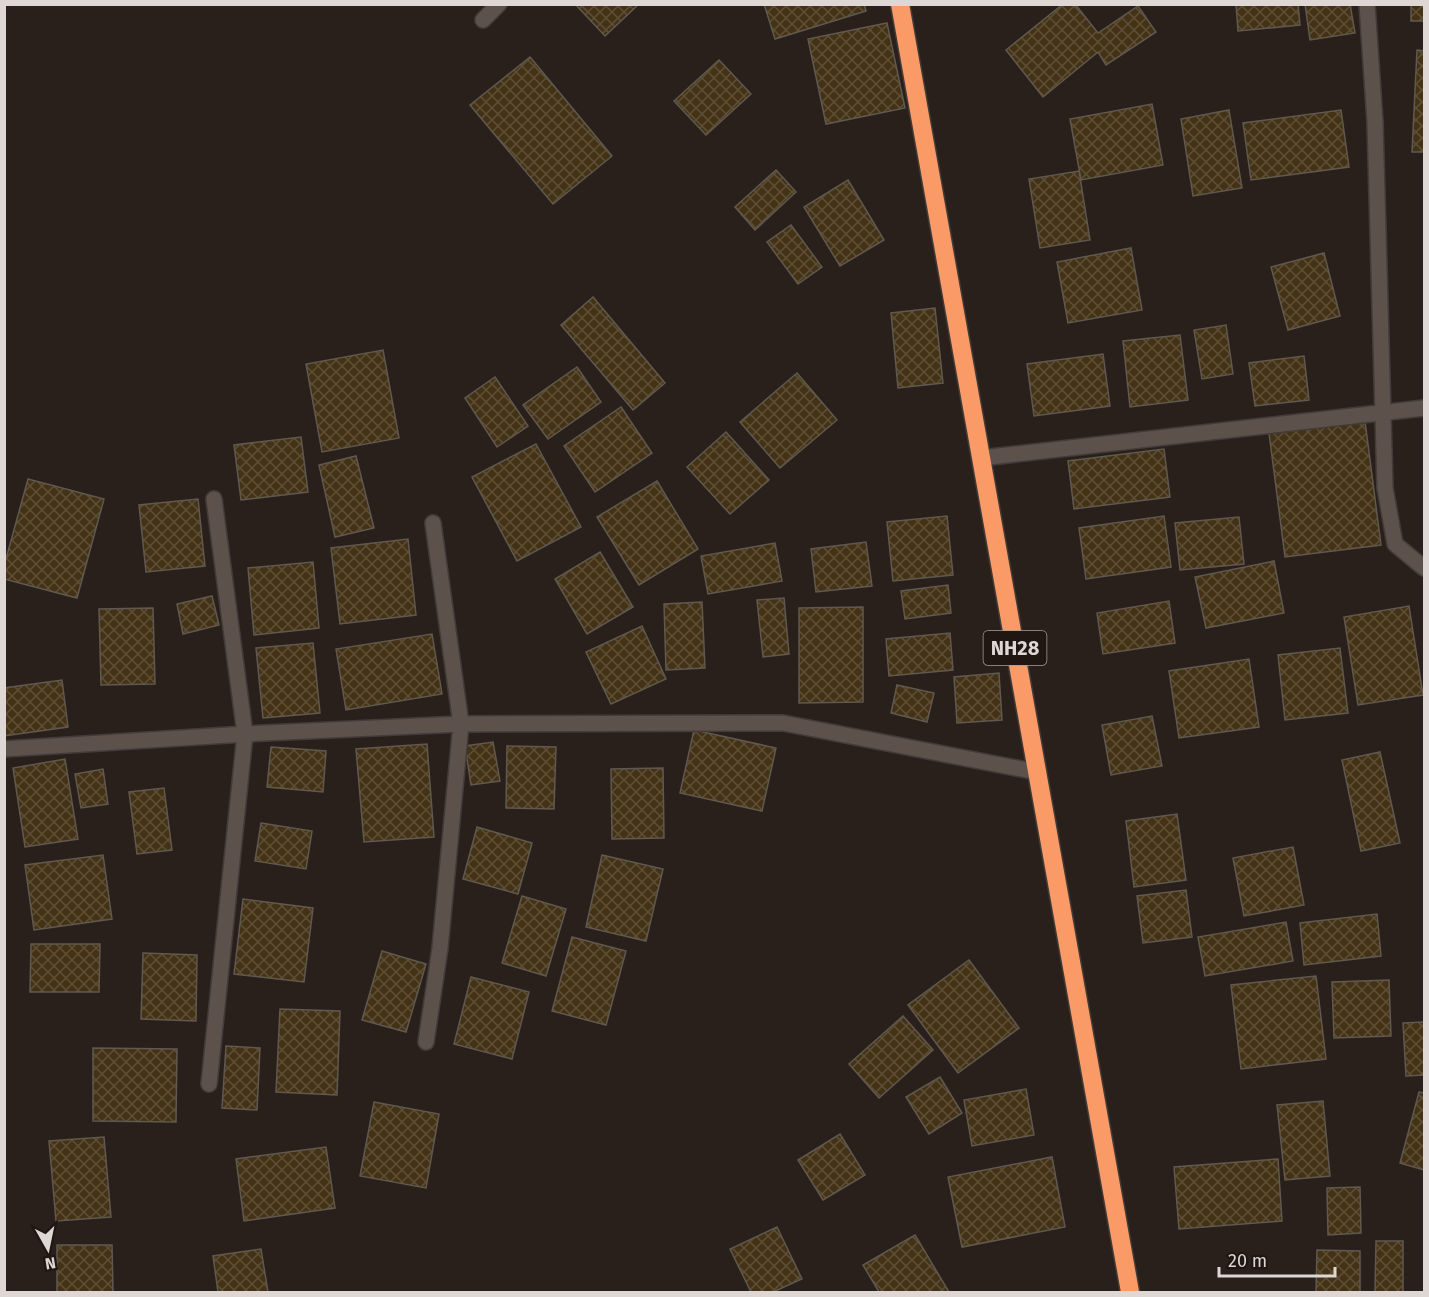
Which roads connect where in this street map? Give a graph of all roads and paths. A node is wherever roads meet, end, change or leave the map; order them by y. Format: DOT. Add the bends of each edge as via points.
graph roads {
  1 [pos="499,4"];
  2 [pos="900,4"];
  3 [pos="1367,4"];
  4 [pos="483,20"];
  5 [pos="1425,408"];
  6 [pos="1384,414"];
  7 [pos="981,458"];
  8 [pos="214,499"];
  9 [pos="433,523"];
  10 [pos="1425,568"];
  11 [pos="461,724"];
  12 [pos="244,734"];
  13 [pos="4,749"];
  14 [pos="1037,772"];
  15 [pos="426,1042"];
  16 [pos="209,1084"];
  17 [pos="1130,1293"];
  1 -- 4 [label="street"];
  2 -- 7 [label="highway, NH28"];
  3 -- 6 [label="street" via="1375,122"];
  5 -- 6 [label="street"];
  6 -- 7 [label="street"];
  6 -- 10 [label="street" via="1385,488 1395,544"];
  7 -- 14 [label="highway, NH28"];
  8 -- 12 [label="street"];
  9 -- 11 [label="street"];
  11 -- 12 [label="street"];
  11 -- 14 [label="street" via="783,723"];
  11 -- 15 [label="street" via="440,948"];
  12 -- 13 [label="street"];
  12 -- 16 [label="street"];
  14 -- 17 [label="highway, NH28"];
}
